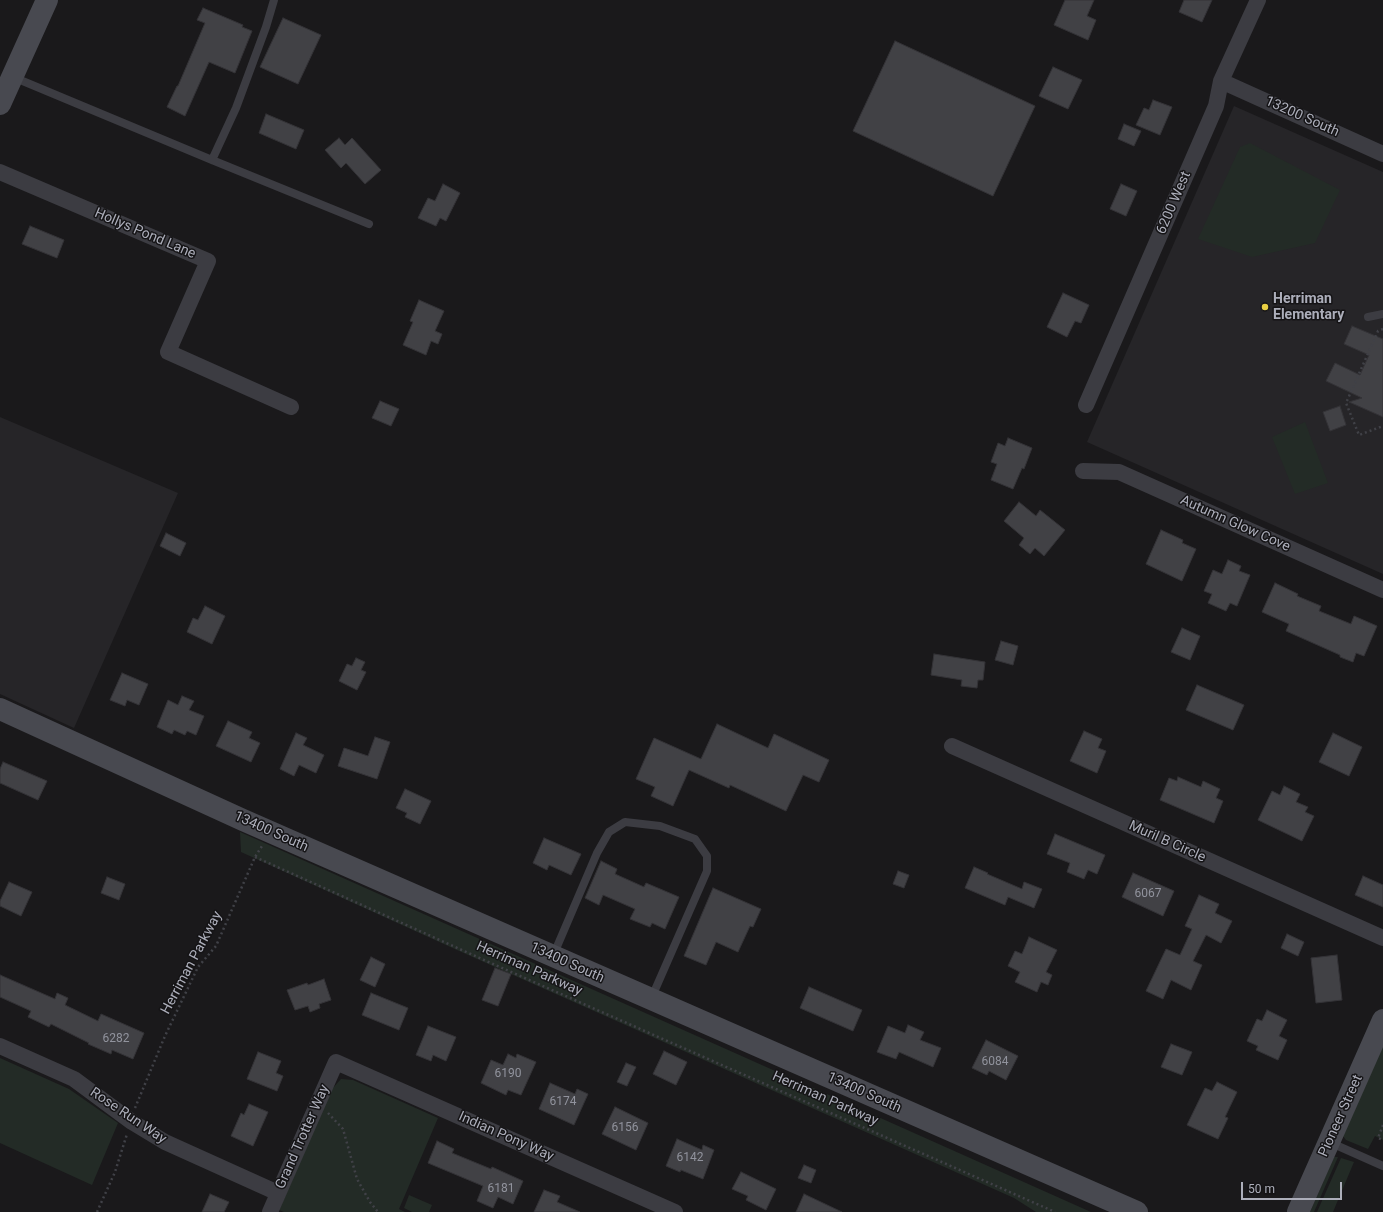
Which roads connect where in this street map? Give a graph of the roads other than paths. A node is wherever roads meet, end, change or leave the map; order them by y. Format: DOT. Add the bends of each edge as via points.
graph roads {
  1 [pos="47,0"];
  2 [pos="274,0"];
  3 [pos="1258,0"];
  4 [pos="12,76"];
  5 [pos="1221,81"];
  6 [pos="0,104"];
  7 [pos="1383,154"];
  8 [pos="212,160"];
  9 [pos="0,172"];
  10 [pos="369,224"];
  11 [pos="1383,314"];
  12 [pos="1368,317"];
  13 [pos="1086,405"];
  14 [pos="291,407"];
  15 [pos="1083,471"];
  16 [pos="1383,590"];
  17 [pos="0,709"];
  18 [pos="952,746"];
  19 [pos="1383,938"];
  20 [pos="553,957"];
  21 [pos="650,999"];
  22 [pos="1383,1020"];
  23 [pos="0,1046"];
  24 [pos="336,1062"];
  25 [pos="1329,1142"];
  26 [pos="1383,1166"];
  27 [pos="278,1192"];
  28 [pos="270,1212"];
  29 [pos="675,1212"];
  30 [pos="1137,1212"];
  31 [pos="1298,1212"];
  1 -- 4 [label="main road"];
  2 -- 8 [label="lane" via="236,108"];
  3 -- 5 [label="street, 6200 West"];
  4 -- 6 [label="main road"];
  4 -- 8 [label="lane"];
  5 -- 7 [label="street, 13200 South"];
  5 -- 13 [label="street, 6200 West" via="1216,106"];
  8 -- 10 [label="lane"];
  9 -- 14 [label="street, Hollys Pond Lane" via="208,261 168,352"];
  11 -- 12 [label="lane"];
  15 -- 16 [label="street, Autumn Glow Cove" via="1119,472"];
  17 -- 20 [label="main road, 13400 South"];
  18 -- 19 [label="street, Muril B Circle"];
  20 -- 21 [label="main road, 13400 South"];
  20 -- 21 [label="lane" via="597,853 609,832 625,822 660,826 695,839 707,856 707,871"];
  21 -- 30 [label="main road, 13400 South"];
  22 -- 25 [label="main road, Pioneer Street"];
  23 -- 27 [label="street, Rose Run Way" via="74,1079 132,1122 165,1142"];
  24 -- 27 [label="street, Grand Trotter Way"];
  24 -- 29 [label="street, Indian Pony Way"];
  25 -- 26 [label="lane"];
  25 -- 31 [label="main road, Pioneer Street"];
  27 -- 28 [label="street, Grand Trotter Way"];
}
